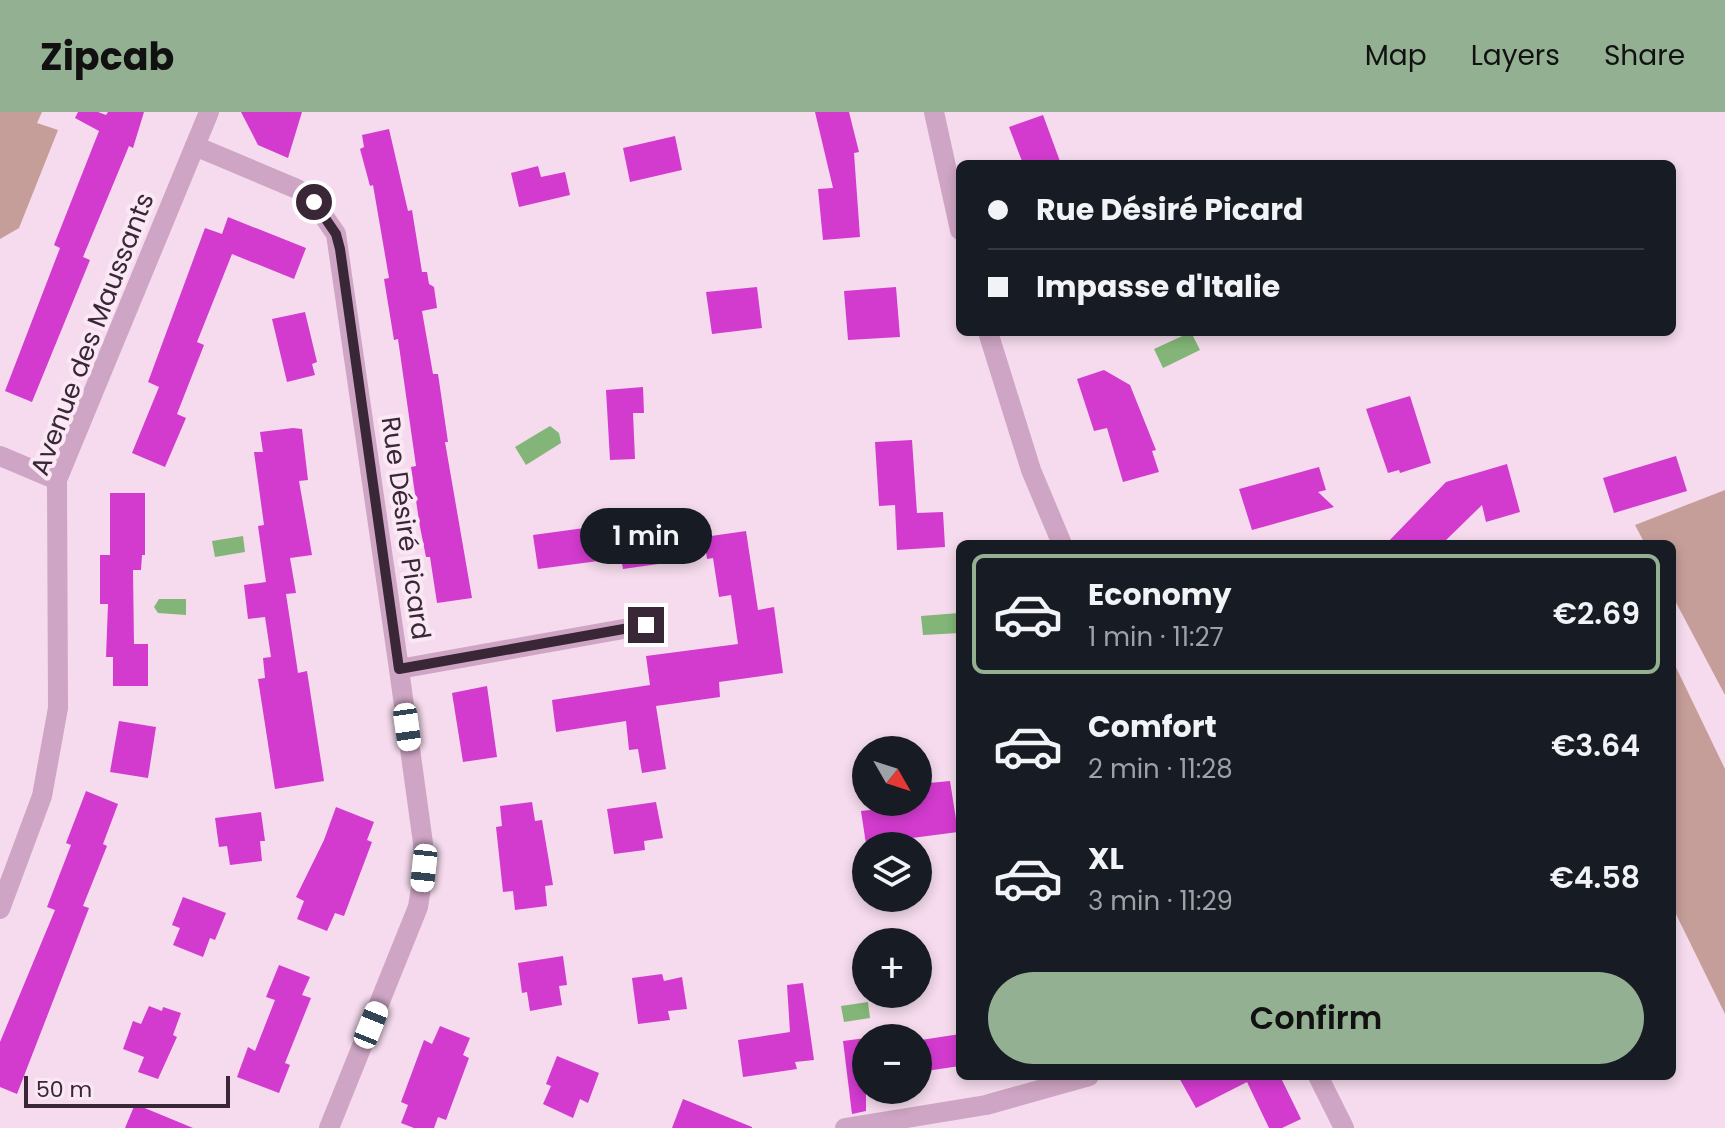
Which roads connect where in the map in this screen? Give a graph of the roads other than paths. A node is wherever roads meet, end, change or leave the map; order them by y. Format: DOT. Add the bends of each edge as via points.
graph roads {
  1 [pos="209,112"];
  2 [pos="934,112"];
  3 [pos="195,146"];
  4 [pos="956,212"];
  5 [pos="989,336"];
  6 [pos="0,456"];
  7 [pos="57,480"];
  8 [pos="1060,540"];
  9 [pos="646,625"];
  10 [pos="399,669"];
  11 [pos="0,909"];
  12 [pos="1075,1080"];
  13 [pos="1320,1080"];
  14 [pos="329,1128"];
  15 [pos="845,1128"];
  16 [pos="1344,1128"];
  1 -- 3 [label="street, Avenue des Maussants"];
  2 -- 4 [label="street"];
  3 -- 7 [label="street, Avenue des Maussants"];
  3 -- 10 [label="street, Rue Désiré Picard" via="297,189 314,202 336,234"];
  5 -- 8 [label="street" via="1031,470"];
  6 -- 7 [label="street"];
  7 -- 11 [label="street, Avenue des Maussants" via="58,708 42,796"];
  9 -- 10 [label="street"];
  10 -- 14 [label="street, Rue Désiré Picard" via="423,843 422,888"];
  12 -- 15 [label="street" via="986,1105"];
  13 -- 16 [label="street"];
}
